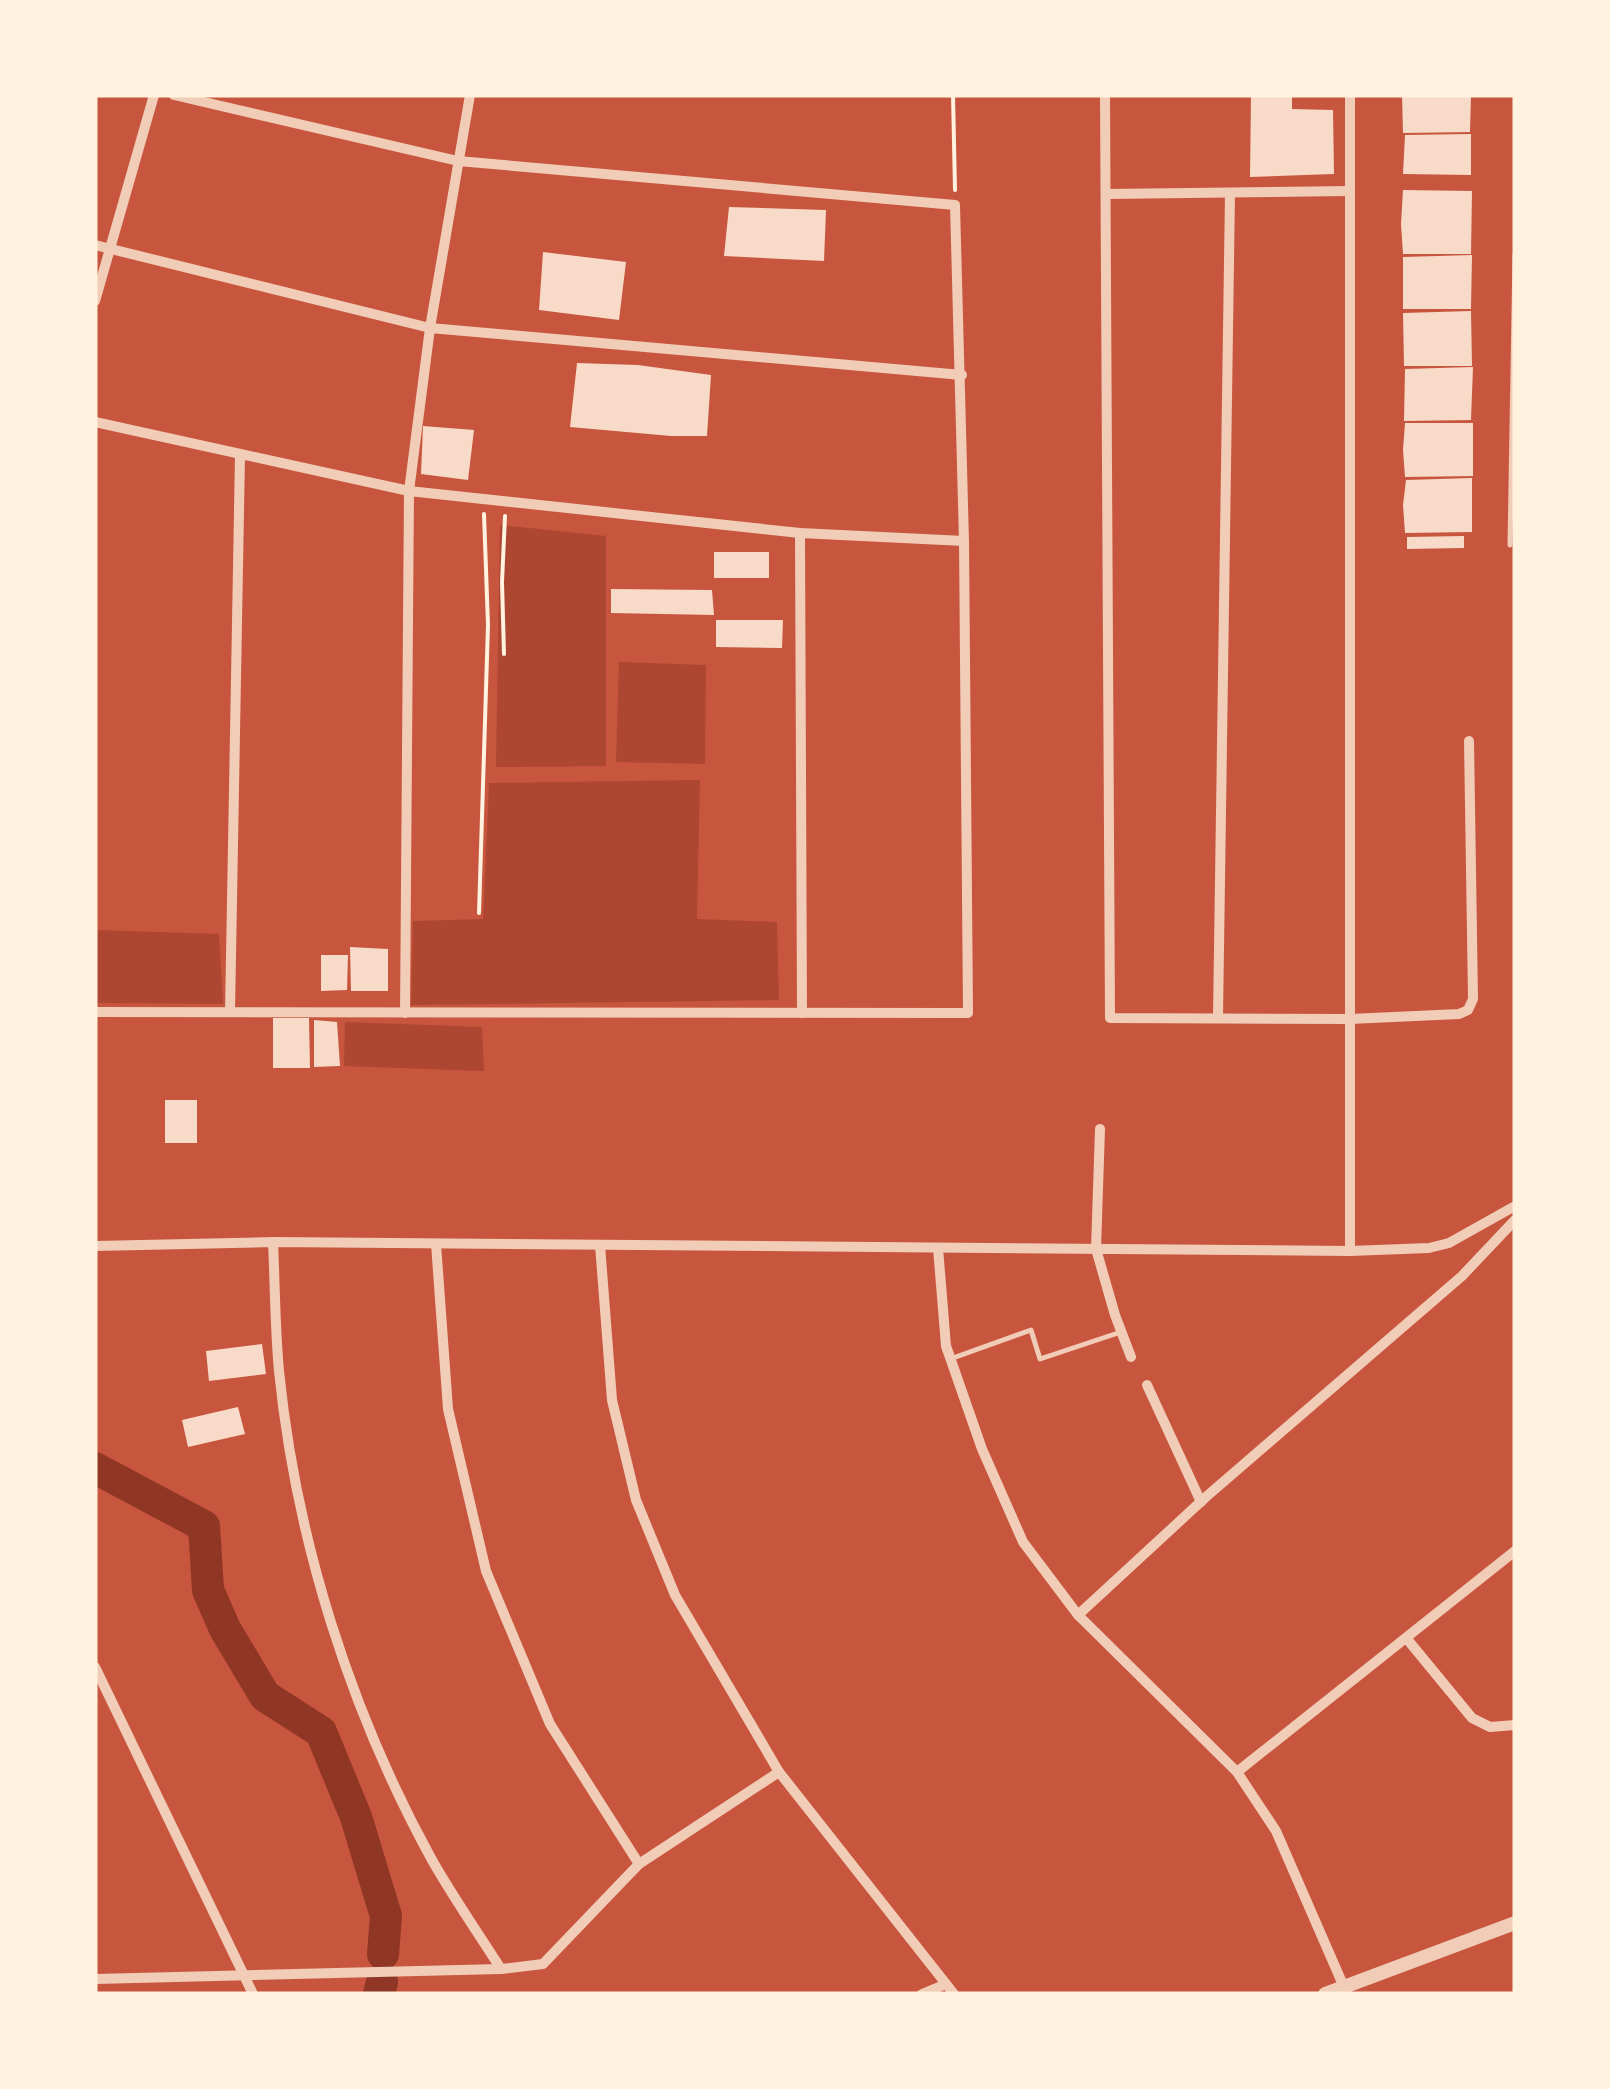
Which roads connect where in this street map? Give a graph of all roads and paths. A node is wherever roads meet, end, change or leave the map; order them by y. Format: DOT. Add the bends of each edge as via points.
graph roads {
  1 [pos="154,95"];
  2 [pos="174,95"];
  3 [pos="470,95"];
  4 [pos="953,95"];
  5 [pos="1105,95"];
  6 [pos="1350,95"];
  7 [pos="458,161"];
  8 [pos="1350,191"];
  9 [pos="1230,193"];
  10 [pos="1106,194"];
  11 [pos="956,205"];
  12 [pos="95,246"];
  13 [pos="110,250"];
  14 [pos="1515,254"];
  15 [pos="95,301"];
  16 [pos="430,328"];
  17 [pos="962,375"];
  18 [pos="95,422"];
  19 [pos="240,455"];
  20 [pos="409,491"];
  21 [pos="484,499"];
  22 [pos="506,502"];
  23 [pos="800,533"];
  24 [pos="964,541"];
  25 [pos="1510,545"];
  26 [pos="504,654"];
  27 [pos="1469,740"];
  28 [pos="479,913"];
  29 [pos="95,1012"];
  30 [pos="230,1012"];
  31 [pos="406,1012"];
  32 [pos="802,1013"];
  33 [pos="1218,1018"];
  34 [pos="1350,1020"];
  35 [pos="1100,1129"];
  36 [pos="1515,1206"];
  37 [pos="1515,1220"];
  38 [pos="273,1242"];
  39 [pos="436,1244"];
  40 [pos="600,1245"];
  41 [pos="95,1246"];
  42 [pos="938,1248"];
  43 [pos="1096,1249"];
  44 [pos="1350,1251"];
  45 [pos="1121,1332"];
  46 [pos="1131,1357"];
  47 [pos="950,1359"];
  48 [pos="1147,1385"];
  49 [pos="1201,1502"];
  50 [pos="1515,1551"];
  51 [pos="1078,1614"];
  52 [pos="1408,1639"];
  53 [pos="95,1666"];
  54 [pos="1515,1725"];
  55 [pos="779,1772"];
  56 [pos="1238,1772"];
  57 [pos="639,1864"];
  58 [pos="1515,1923"];
  59 [pos="501,1969"];
  60 [pos="244,1975"];
  61 [pos="95,1979"];
  62 [pos="950,1989"];
  63 [pos="1346,1990"];
  64 [pos="253,1994"];
  65 [pos="922,1994"];
  66 [pos="1325,1994"];
  1 -- 13 [label="street"];
  2 -- 7 [label="street"];
  3 -- 7 [label="street"];
  4 -- 11 [label="path"];
  5 -- 10 [label="street"];
  6 -- 8 [label="street"];
  7 -- 11 [label="street"];
  7 -- 16 [label="street"];
  8 -- 9 [label="street"];
  8 -- 34 [label="street"];
  9 -- 10 [label="street"];
  9 -- 33 [label="street"];
  10 -- 33 [label="street" via="1110,1018"];
  11 -- 17 [label="street"];
  12 -- 13 [label="street"];
  13 -- 15 [label="street"];
  13 -- 16 [label="street"];
  14 -- 25 [label="lane"];
  16 -- 17 [label="street"];
  16 -- 20 [label="street"];
  17 -- 24 [label="street"];
  18 -- 19 [label="street"];
  19 -- 20 [label="street"];
  19 -- 30 [label="street"];
  20 -- 21 [label="street"];
  20 -- 31 [label="street"];
  21 -- 22 [label="street"];
  21 -- 28 [label="path" via="488,626"];
  22 -- 23 [label="street"];
  22 -- 26 [label="path"];
  23 -- 24 [label="street"];
  23 -- 32 [label="street"];
  24 -- 32 [label="street" via="968,1013"];
  27 -- 34 [label="street" via="1473,999 1458,1014"];
  29 -- 30 [label="street"];
  30 -- 31 [label="street"];
  31 -- 32 [label="street"];
  33 -- 34 [label="street"];
  34 -- 44 [label="street"];
  35 -- 43 [label="street"];
  36 -- 44 [label="street" via="1449,1243"];
  37 -- 49 [label="street" via="1462,1276"];
  38 -- 39 [label="street"];
  38 -- 41 [label="street"];
  38 -- 59 [label="street" via="279,1371 299,1498 331,1623 376,1744 424,1843"];
  39 -- 40 [label="street"];
  39 -- 57 [label="street" via="448,1410 486,1571 550,1724"];
  40 -- 42 [label="street"];
  40 -- 55 [label="street" via="612,1400 636,1500 675,1596"];
  42 -- 43 [label="street"];
  42 -- 47 [label="street"];
  43 -- 44 [label="street"];
  43 -- 45 [label="street"];
  45 -- 46 [label="street"];
  45 -- 47 [label="lane" via="1040,1359 1032,1330"];
  47 -- 51 [label="street" via="1023,1542"];
  48 -- 49 [label="street"];
  49 -- 51 [label="street"];
  50 -- 52 [label="street"];
  51 -- 56 [label="street"];
  52 -- 54 [label="street" via="1472,1718 1490,1727"];
  52 -- 56 [label="street"];
  53 -- 60 [label="street"];
  55 -- 57 [label="street"];
  55 -- 62 [label="street"];
  56 -- 63 [label="street" via="1276,1831"];
  57 -- 59 [label="street" via="543,1964"];
  58 -- 63 [label="street"];
  59 -- 60 [label="street"];
  60 -- 61 [label="street"];
  60 -- 64 [label="street"];
  62 -- 65 [label="street"];
  63 -- 66 [label="street"];
}
